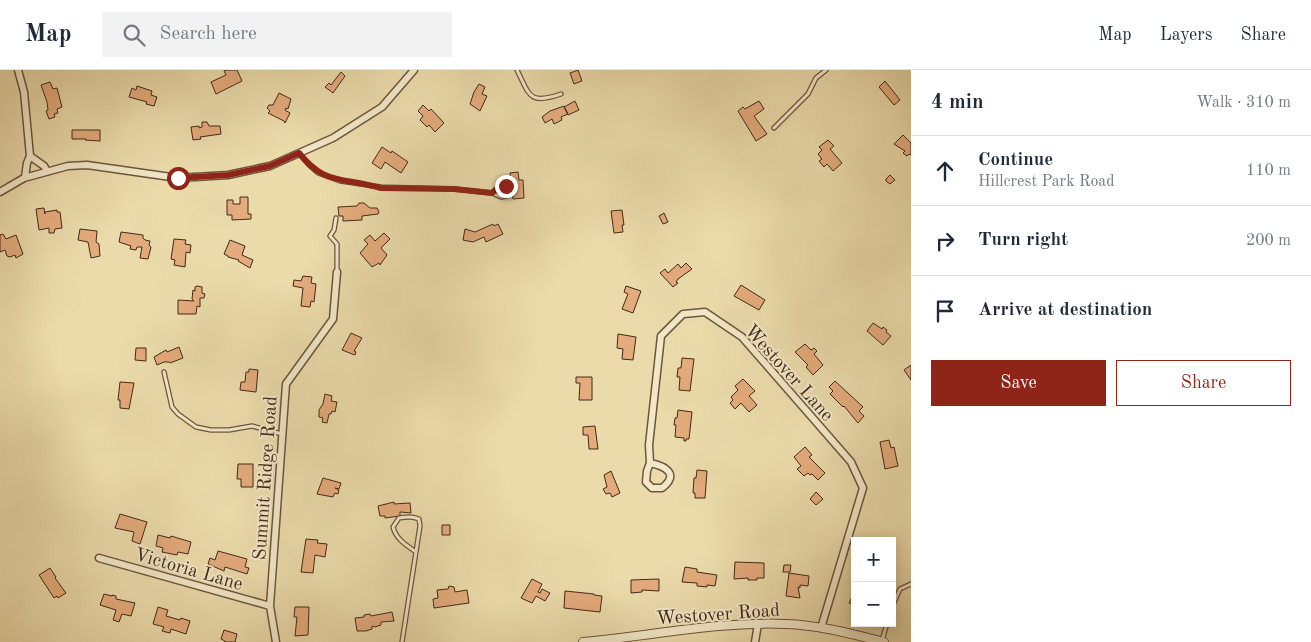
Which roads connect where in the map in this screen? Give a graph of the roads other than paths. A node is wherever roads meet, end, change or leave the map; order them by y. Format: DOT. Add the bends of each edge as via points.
graph roads {
  1 [pos="18,70"];
  2 [pos="414,70"];
  3 [pos="518,70"];
  4 [pos="826,70"];
  5 [pos="561,94"];
  6 [pos="774,128"];
  7 [pos="299,153"];
  8 [pos="30,156"];
  9 [pos="47,171"];
  10 [pos="25,177"];
  11 [pos="0,192"];
  12 [pos="492,193"];
  13 [pos="336,218"];
  14 [pos="337,272"];
  15 [pos="164,372"];
  16 [pos="282,434"];
  17 [pos="650,463"];
  18 [pos="416,552"];
  19 [pos="99,558"];
  20 [pos="911,584"];
  21 [pos="896,598"];
  22 [pos="270,606"];
  23 [pos="758,624"];
  24 [pos="886,627"];
  25 [pos="821,628"];
  26 [pos="276,642"];
  27 [pos="402,642"];
  28 [pos="583,642"];
  29 [pos="755,642"];
  30 [pos="883,642"];
  1 -- 8 [label="street" via="24,92"];
  2 -- 7 [label="street" via="382,106 333,138"];
  3 -- 5 [label="lane" via="530,95 536,99"];
  4 -- 6 [label="lane" via="816,78 808,94"];
  7 -- 9 [label="street" via="270,166 228,175 178,178 87,165"];
  7 -- 12 [label="lane" via="318,172 340,181 381,188"];
  8 -- 9 [label="street"];
  8 -- 10 [label="street"];
  9 -- 10 [label="street"];
  10 -- 11 [label="street"];
  12 -- 12 [label="lane" via="501,197 508,192 506,186 500,186"];
  13 -- 14 [label="lane" via="330,236 337,244"];
  14 -- 16 [label="street, Summit Ridge Road" via="334,320 286,384"];
  15 -- 16 [label="lane" via="172,407 196,427 228,430 252,426"];
  16 -- 22 [label="street, Summit Ridge Road"];
  17 -- 17 [label="street, Westover Lane" via="662,466 670,474 662,488 652,488 646,482"];
  17 -- 25 [label="street, Westover Lane" via="661,336 683,314 705,312 742,337 851,462 863,488"];
  18 -- 18 [label="lane" via="419,519 399,518 392,527 394,532"];
  18 -- 27 [label="lane"];
  19 -- 22 [label="street, Victoria Lane"];
  20 -- 21 [label="lane" via="900,589"];
  22 -- 26 [label="street, Summit Ridge Road"];
  23 -- 25 [label="street, Westover Road"];
  23 -- 28 [label="street, Westover Road"];
  23 -- 29 [label="street"];
  24 -- 30 [label="lane"];
  25 -- 30 [label="street, Westover Road"];
}
